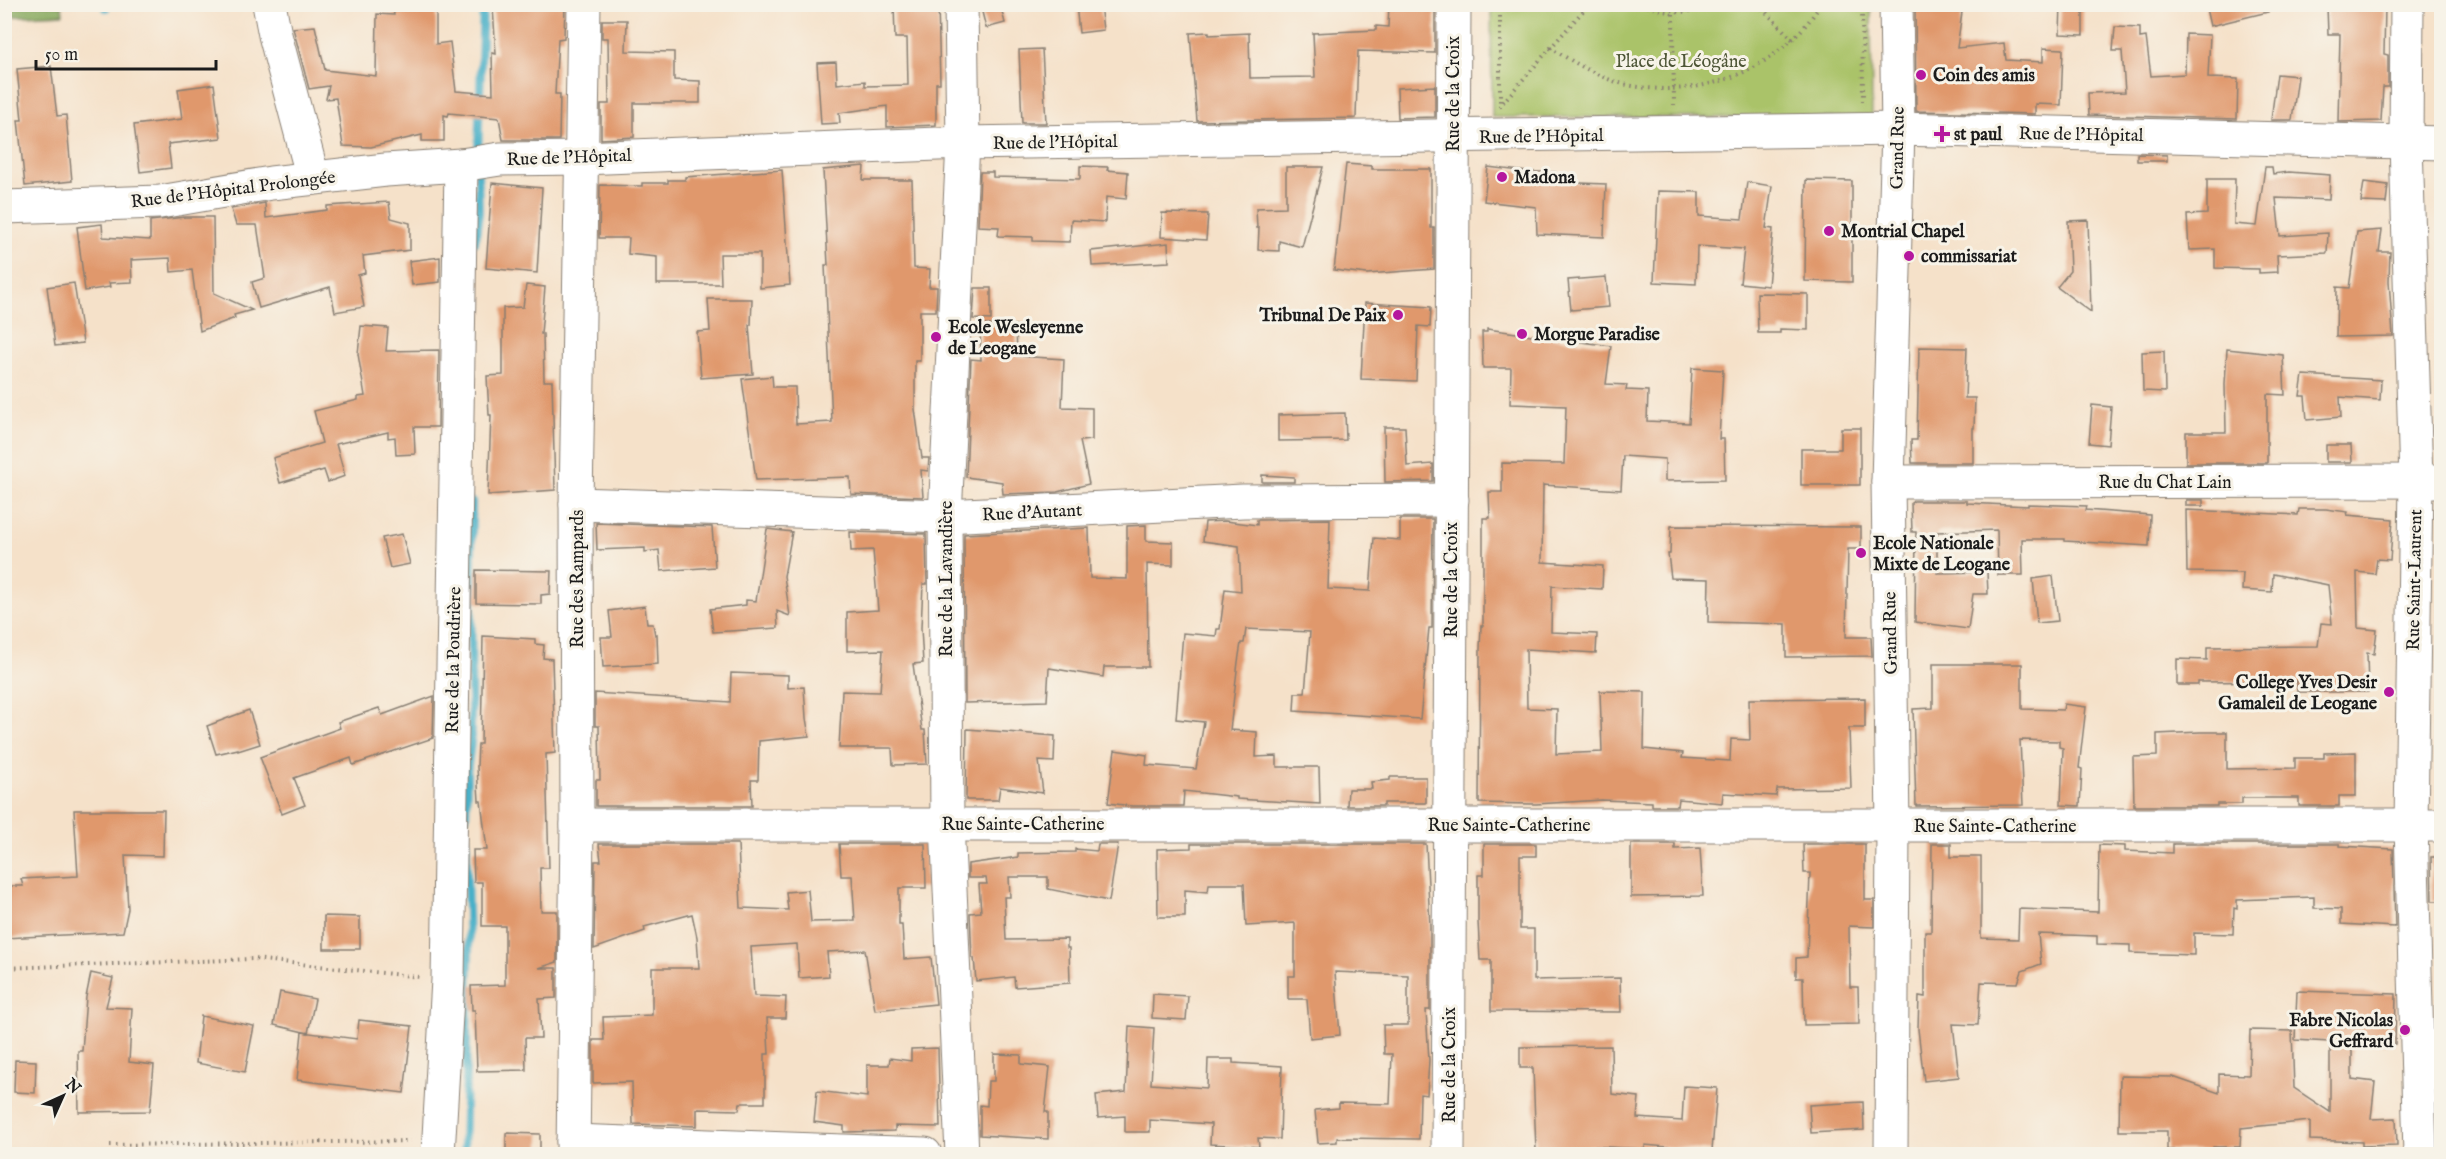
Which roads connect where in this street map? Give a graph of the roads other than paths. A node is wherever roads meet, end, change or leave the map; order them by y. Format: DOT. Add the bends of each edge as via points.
graph roads {
  1 [pos="269,4"];
  2 [pos="585,4"];
  3 [pos="961,4"];
  4 [pos="1454,4"];
  5 [pos="1896,4"];
  6 [pos="2407,4"];
  7 [pos="1898,129"];
  8 [pos="1460,137"];
  9 [pos="2406,142"];
  10 [pos="963,143"];
  11 [pos="2442,143"];
  12 [pos="582,158"];
  13 [pos="460,165"];
  14 [pos="313,178"];
  15 [pos="4,207"];
  16 [pos="2428,481"];
  17 [pos="1888,482"];
  18 [pos="1452,500"];
  19 [pos="576,504"];
  20 [pos="945,516"];
  21 [pos="947,823"];
  22 [pos="578,825"];
  23 [pos="1450,825"];
  24 [pos="2426,825"];
  25 [pos="1893,826"];
  26 [pos="438,1148"];
  27 [pos="573,1148"];
  28 [pos="925,1155"];
  29 [pos="962,1155"];
  30 [pos="1448,1155"];
  31 [pos="1891,1155"];
  32 [pos="2420,1155"];
  1 -- 14 [label="street"];
  2 -- 12 [label="street, Rue des Rampards"];
  3 -- 10 [label="street, Rue de la Lavandière"];
  4 -- 8 [label="street, Rue de la Croix"];
  5 -- 7 [label="street, Grand Rue"];
  6 -- 9 [label="street, Rue Saint-Laurent"];
  7 -- 8 [label="street, Rue de l'Hôpital"];
  7 -- 9 [label="street, Rue de l'Hôpital"];
  7 -- 17 [label="street, Grand Rue"];
  8 -- 10 [label="street, Rue de l'Hôpital"];
  8 -- 18 [label="street, Rue de la Croix"];
  9 -- 11 [label="street, Rue de l'Hôpital"];
  9 -- 16 [label="street, Rue Saint-Laurent"];
  10 -- 12 [label="street, Rue de l'Hôpital"];
  10 -- 20 [label="street, Rue de la Lavandière"];
  12 -- 13 [label="street, Rue de l'Hôpital" via="500,159"];
  12 -- 19 [label="street, Rue des Rampards"];
  13 -- 14 [label="street, Rue de l'Hôpital Prolongée"];
  13 -- 26 [label="street, Rue de la Poudrière" via="448,980"];
  14 -- 15 [label="street, Rue de l'Hôpital Prolongée" via="160,202"];
  16 -- 17 [label="street, Rue du Chat Lain"];
  16 -- 24 [label="street, Rue Saint-Laurent"];
  17 -- 25 [label="street, Grand Rue"];
  18 -- 20 [label="street, Rue d'Autant" via="1243,501"];
  18 -- 23 [label="street, Rue de la Croix"];
  19 -- 20 [label="street, Rue d'Autant"];
  19 -- 22 [label="street, Rue des Rampards"];
  20 -- 21 [label="street, Rue de la Lavandière"];
  21 -- 22 [label="street, Rue Sainte-Catherine"];
  21 -- 23 [label="street, Rue Sainte-Catherine"];
  21 -- 29 [label="street, Rue de la Lavandière"];
  22 -- 27 [label="street, Rue des Rampards"];
  23 -- 25 [label="street, Rue Sainte-Catherine"];
  23 -- 30 [label="street, Rue de la Croix"];
  24 -- 25 [label="street, Rue Sainte-Catherine"];
  24 -- 32 [label="street, Rue Saint-Laurent"];
  25 -- 31 [label="street, Grand Rue"];
  27 -- 28 [label="street"];
}
